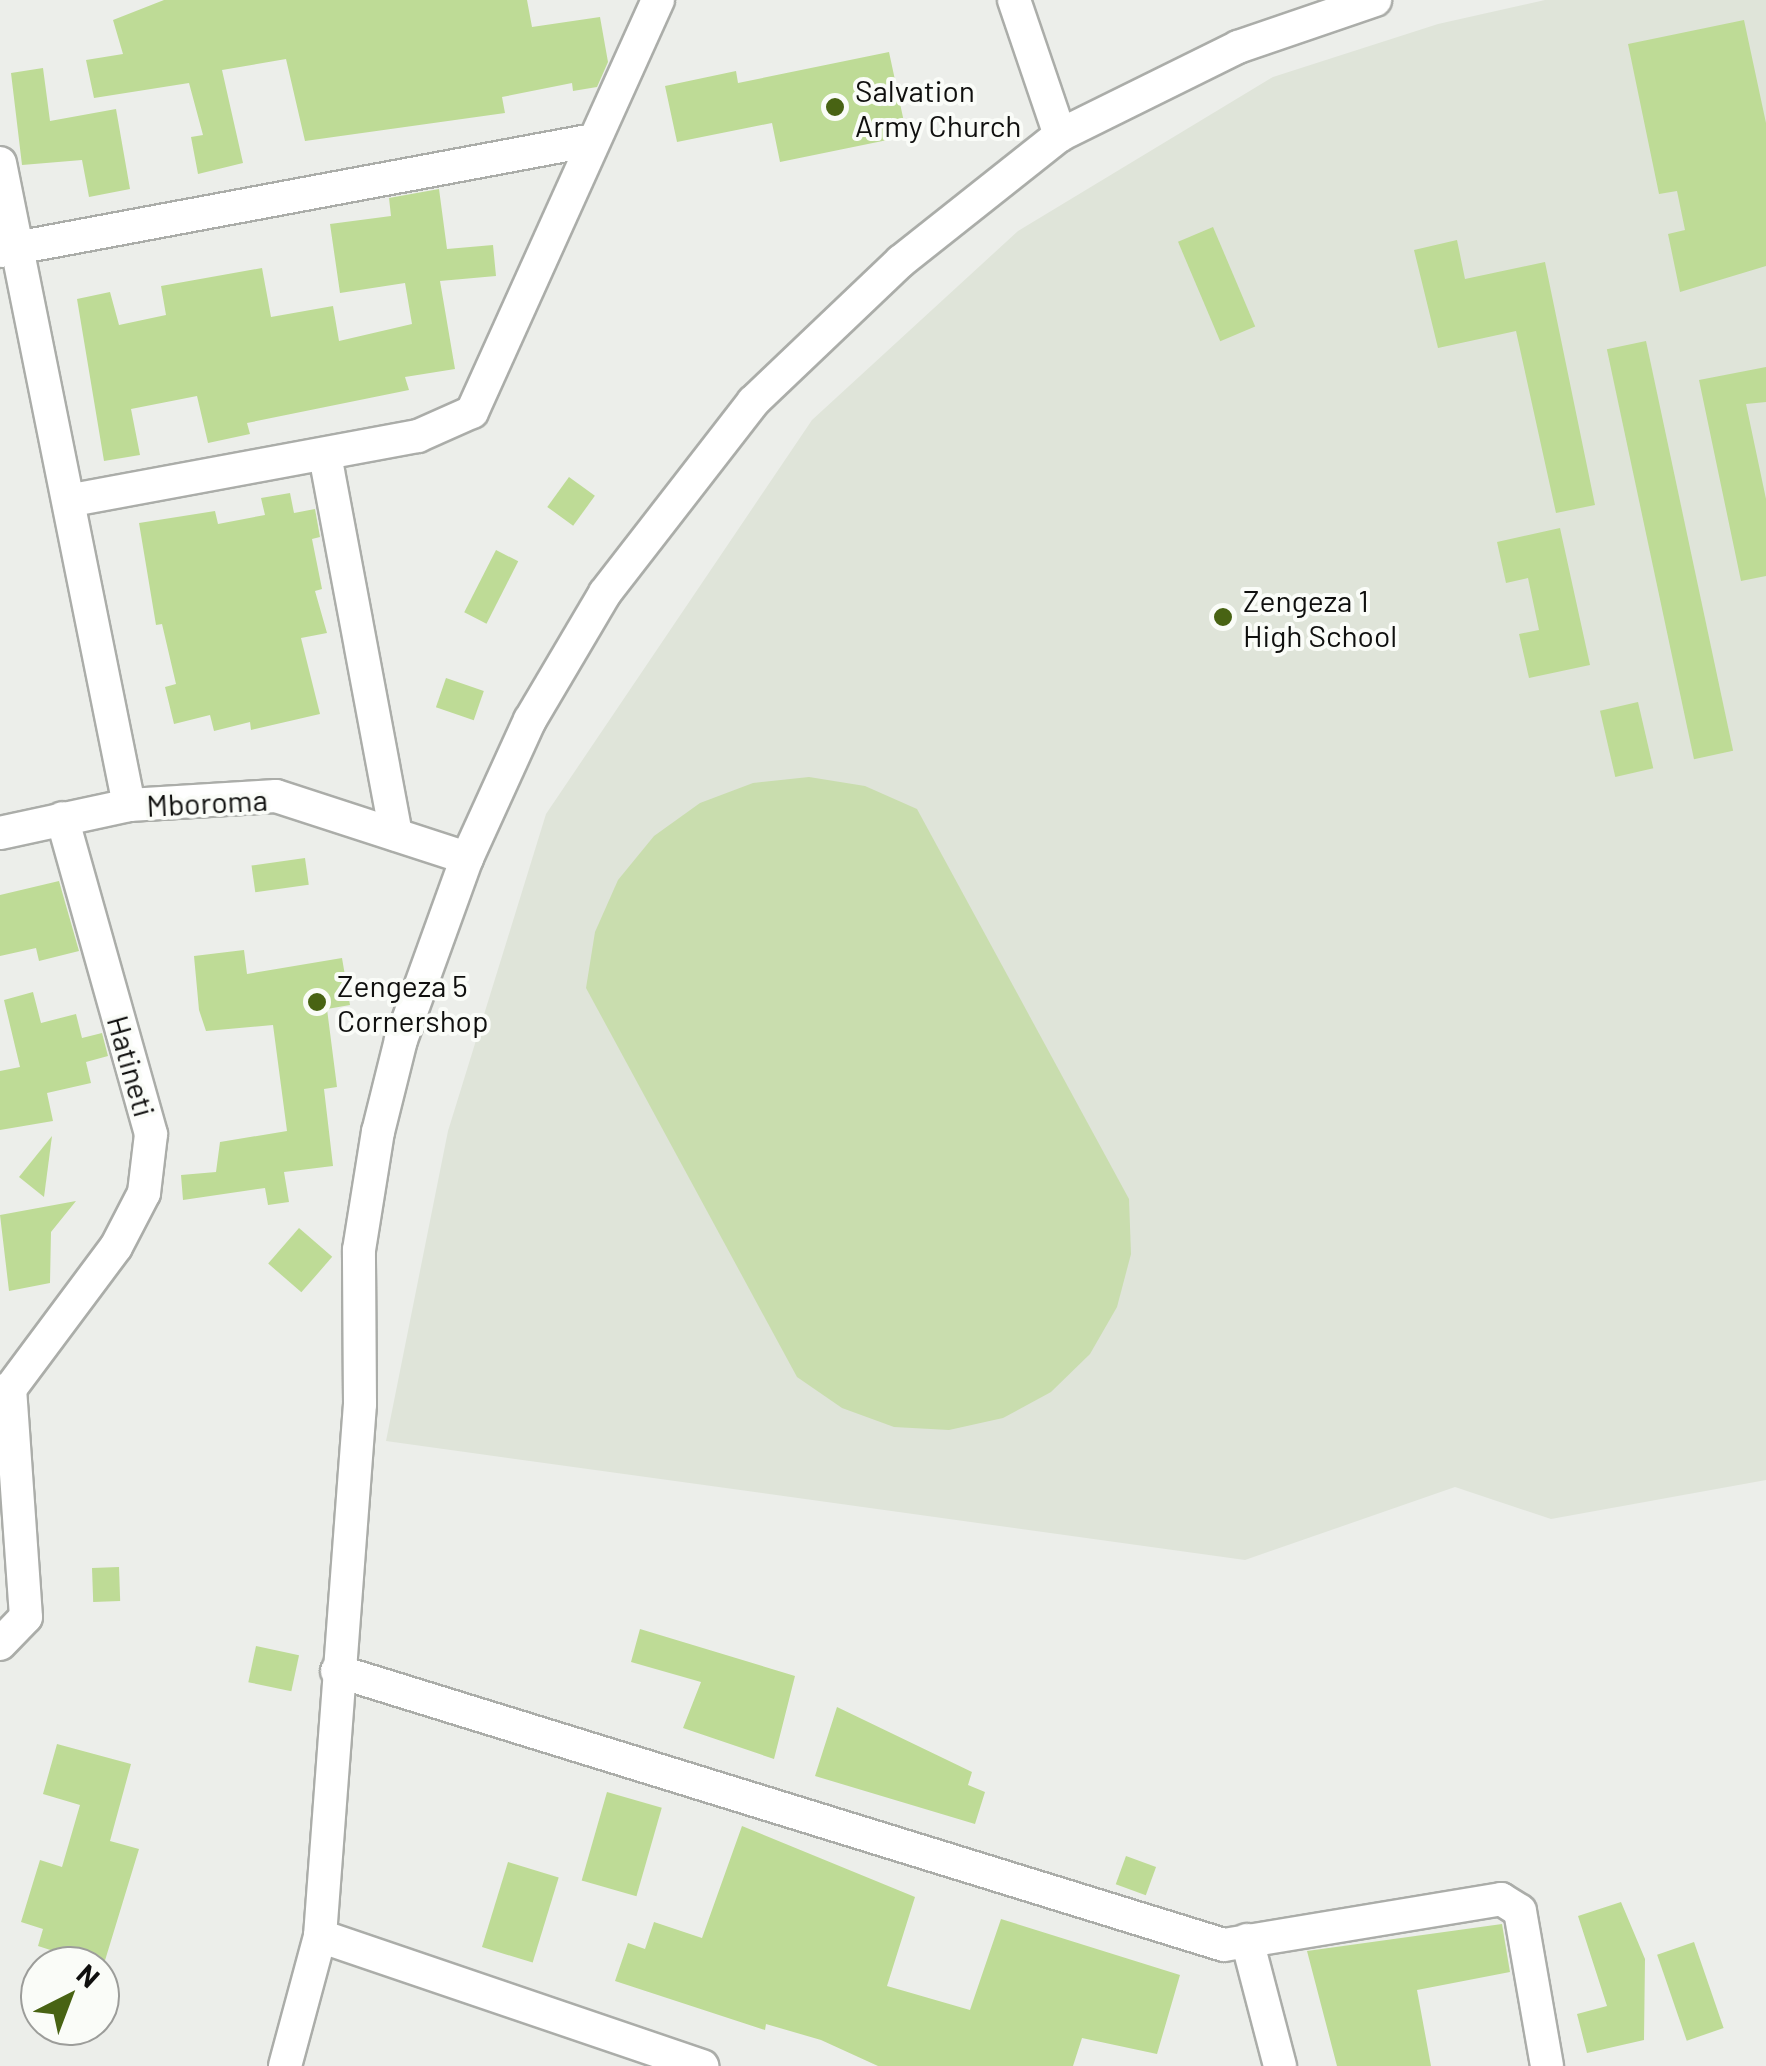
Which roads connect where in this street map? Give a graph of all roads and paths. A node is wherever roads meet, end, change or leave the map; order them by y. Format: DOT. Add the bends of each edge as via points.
graph roads {
  1 [pos="658,0"];
  2 [pos="1014,0"];
  3 [pos="1375,0"];
  4 [pos="1060,135"];
  5 [pos="593,140"];
  6 [pos="0,162"];
  7 [pos="9,248"];
  8 [pos="324,455"];
  9 [pos="72,500"];
  10 [pos="129,806"];
  11 [pos="62,818"];
  12 [pos="0,833"];
  13 [pos="396,834"];
  14 [pos="467,858"];
  15 [pos="5,1390"];
  16 [pos="0,1644"];
  17 [pos="337,1671"];
  18 [pos="320,1936"];
  19 [pos="1247,1940"];
  20 [pos="285,2066"];
  21 [pos="702,2066"];
  22 [pos="1280,2066"];
  23 [pos="1547,2066"];
  1 -- 5 [label="street"];
  2 -- 4 [label="street"];
  3 -- 4 [label="street" via="1238,47"];
  4 -- 14 [label="street" via="900,262 753,402 605,594 530,720"];
  5 -- 7 [label="street"];
  5 -- 8 [label="street" via="472,412 450,428"];
  6 -- 7 [label="street"];
  7 -- 9 [label="street"];
  8 -- 9 [label="street"];
  8 -- 13 [label="street"];
  9 -- 10 [label="street"];
  10 -- 11 [label="street, Mboroma"];
  10 -- 13 [label="street, Mboroma" via="276,796"];
  11 -- 12 [label="street, Mboroma"];
  11 -- 15 [label="street, Hatineti" via="151,1134 144,1193 116,1248"];
  13 -- 14 [label="street, Mboroma"];
  14 -- 17 [label="street" via="401,1040 359,1250 360,1404"];
  15 -- 16 [label="street" via="26,1617"];
  17 -- 18 [label="street"];
  17 -- 19 [label="street" via="1224,1945"];
  18 -- 20 [label="street"];
  18 -- 21 [label="street"];
  19 -- 22 [label="street"];
  19 -- 23 [label="street" via="1501,1900 1520,1911"];
}
